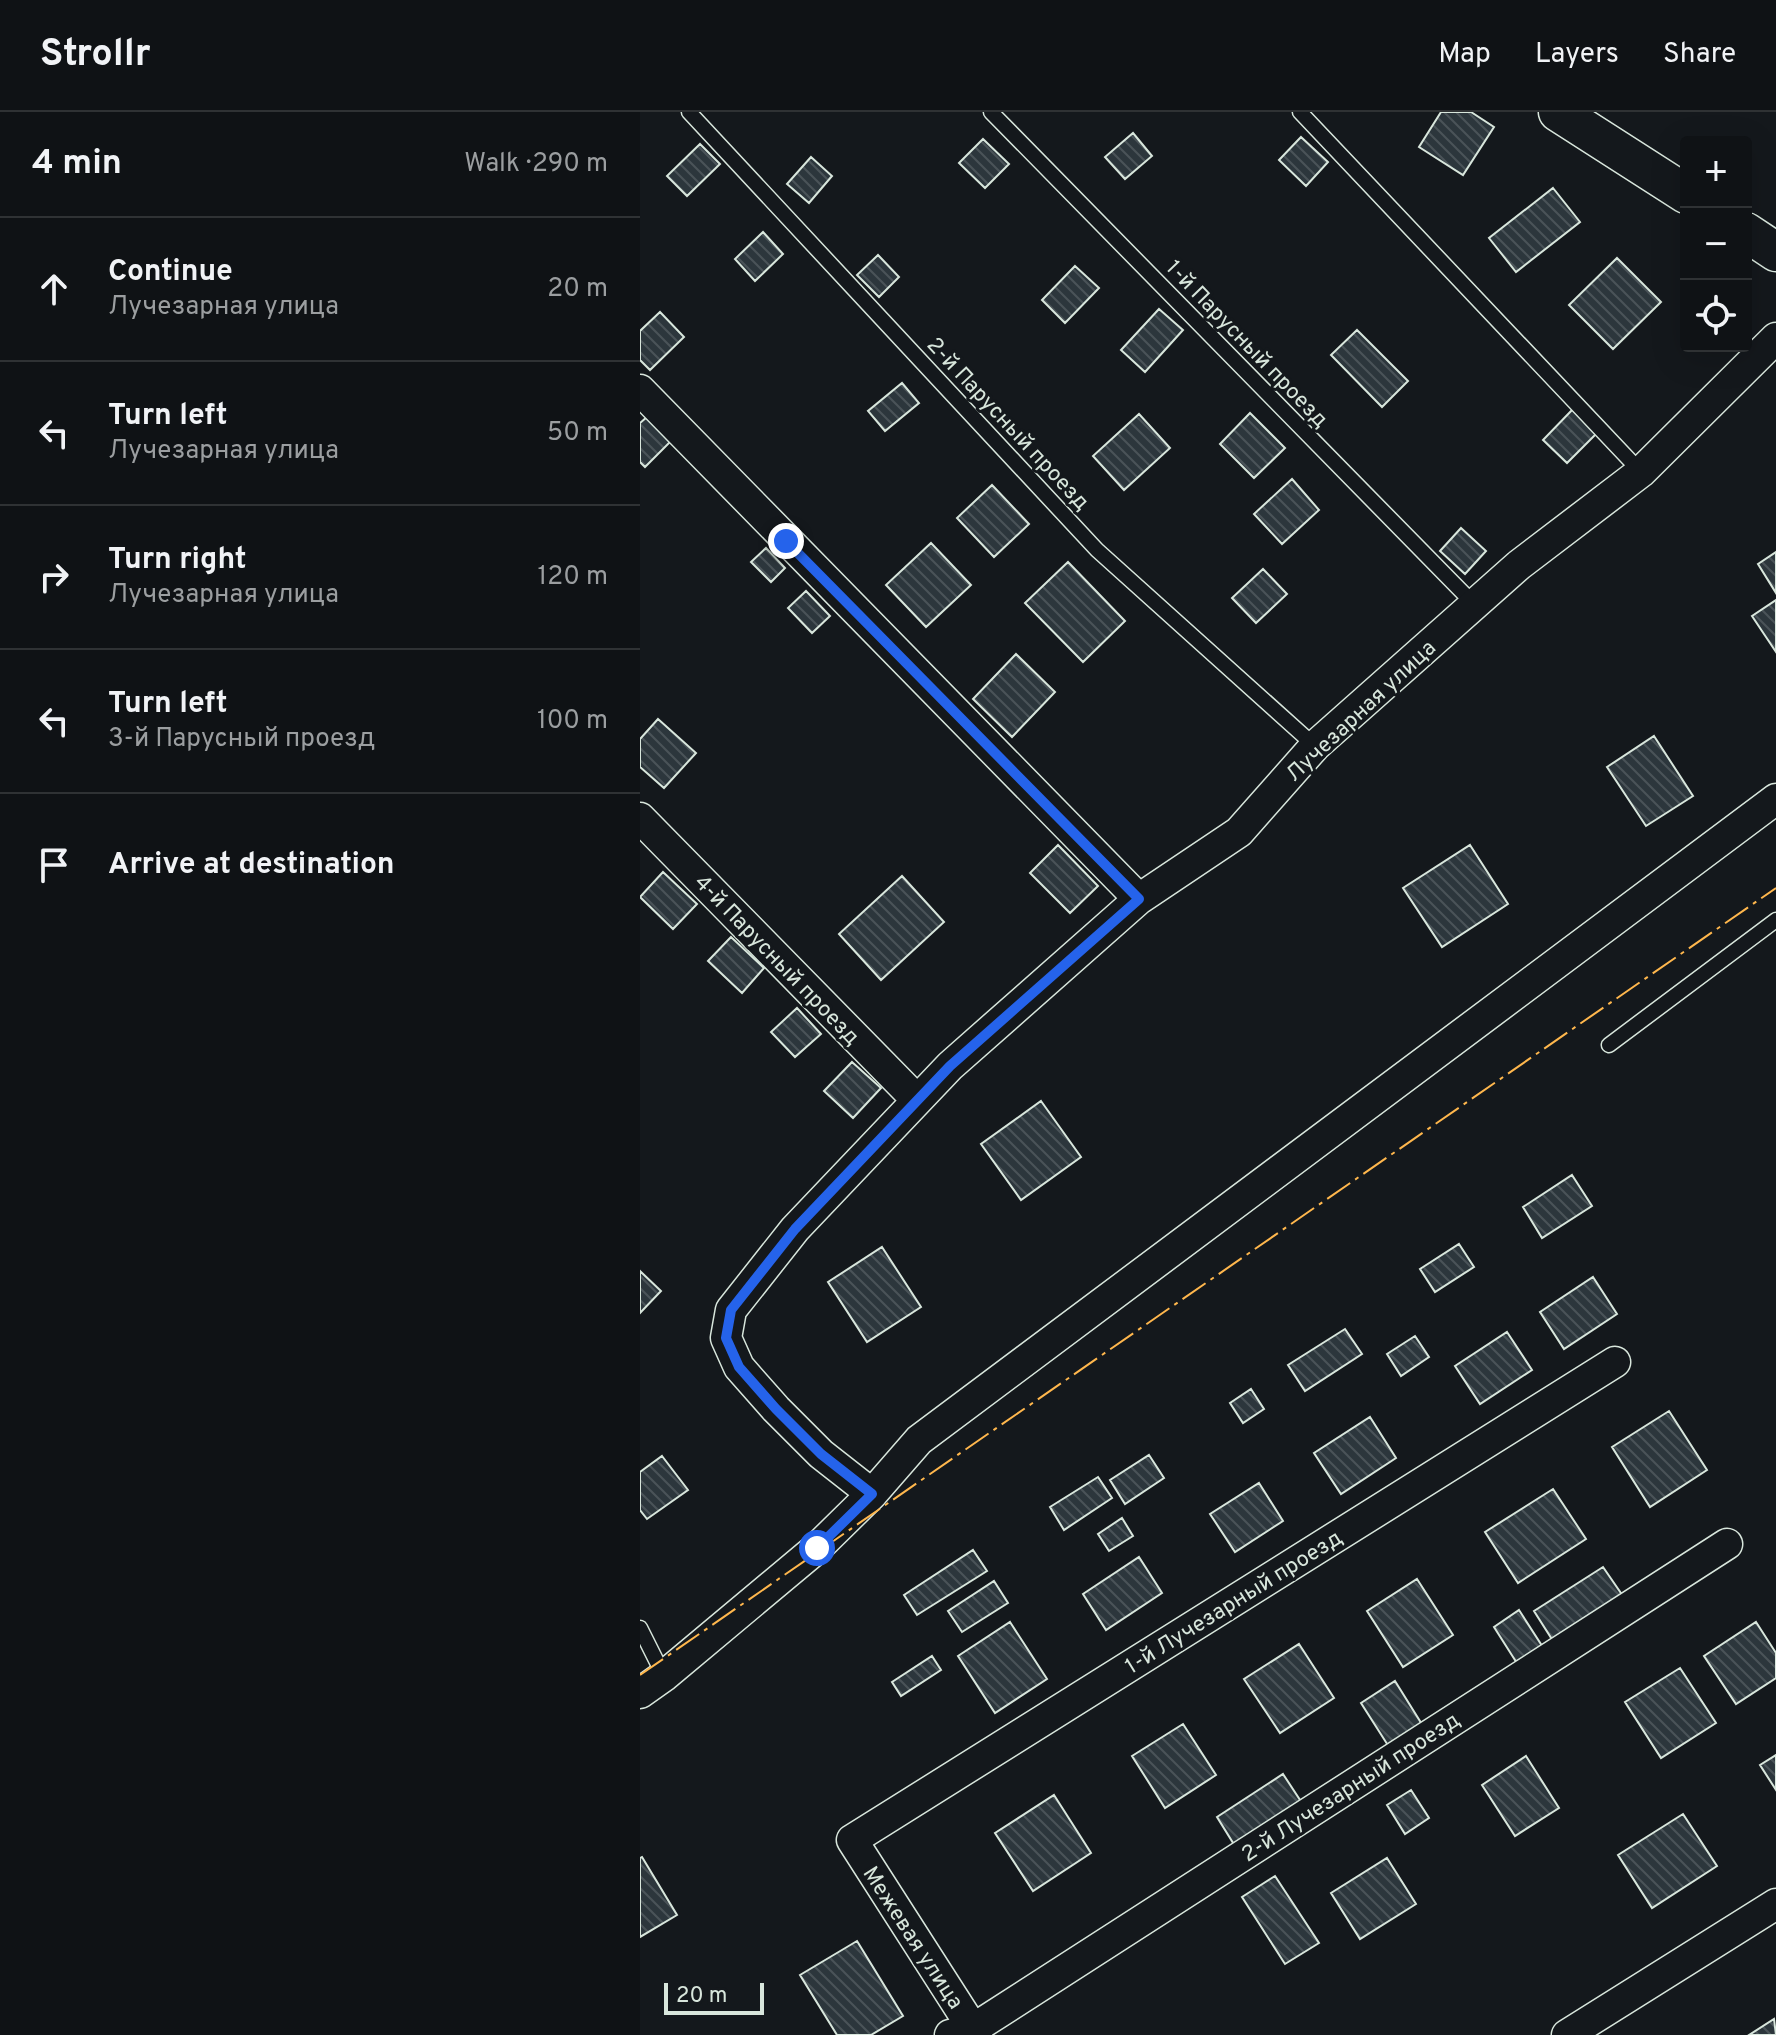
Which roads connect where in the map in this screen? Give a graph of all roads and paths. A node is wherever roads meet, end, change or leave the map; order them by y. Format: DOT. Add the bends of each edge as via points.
graph roads {
  1 [pos="689,112"];
  2 [pos="991,112"];
  3 [pos="1300,112"];
  4 [pos="1558,112"];
  5 [pos="1680,190"];
  6 [pos="1752,236"];
  7 [pos="1776,252"];
  8 [pos="1776,338"];
  9 [pos="640,390"];
  10 [pos="1641,472"];
  11 [pos="1475,605"];
  12 [pos="1315,746"];
  13 [pos="1776,799"];
  14 [pos="640,818"];
  15 [pos="1139,899"];
  16 [pos="1776,920"];
  17 [pos="1609,1045"];
  18 [pos="917,1100"];
  19 [pos="1615,1362"];
  20 [pos="872,1494"];
  21 [pos="1727,1544"];
  22 [pos="640,1628"];
  23 [pos="652,1684"];
  24 [pos="852,1840"];
  25 [pos="1776,1904"];
  26 [pos="967,2033"];
  27 [pos="1567,2035"];
  1 -- 12 [label="lane, 2-й Парусный проезд" via="1097,550"];
  2 -- 11 [label="lane, 1-й Парусный проезд"];
  3 -- 10 [label="lane"];
  4 -- 5 [label="street"];
  6 -- 7 [label="street"];
  8 -- 10 [label="street, Лучезарная улица"];
  9 -- 15 [label="street"];
  10 -- 11 [label="street, Лучезарная улица"];
  11 -- 12 [label="street, Лучезарная улица"];
  12 -- 15 [label="street, Лучезарная улица" via="1239,832"];
  13 -- 20 [label="street" via="919,1440"];
  14 -- 18 [label="street, 4-й Парусный проезд"];
  15 -- 18 [label="street, Лучезарная улица"];
  16 -- 17 [label="lane"];
  18 -- 20 [label="street, Лучезарная улица" via="795,1229 731,1310 726,1338 739,1367 776,1409"];
  19 -- 24 [label="street, 1-й Лучезарный проезд"];
  20 -- 23 [label="street" via="817,1548"];
  21 -- 26 [label="street, 2-й Лучезарный проезд"];
  22 -- 23 [label="lane"];
  24 -- 26 [label="street, Межевая улица"];
  25 -- 27 [label="street"];
}
